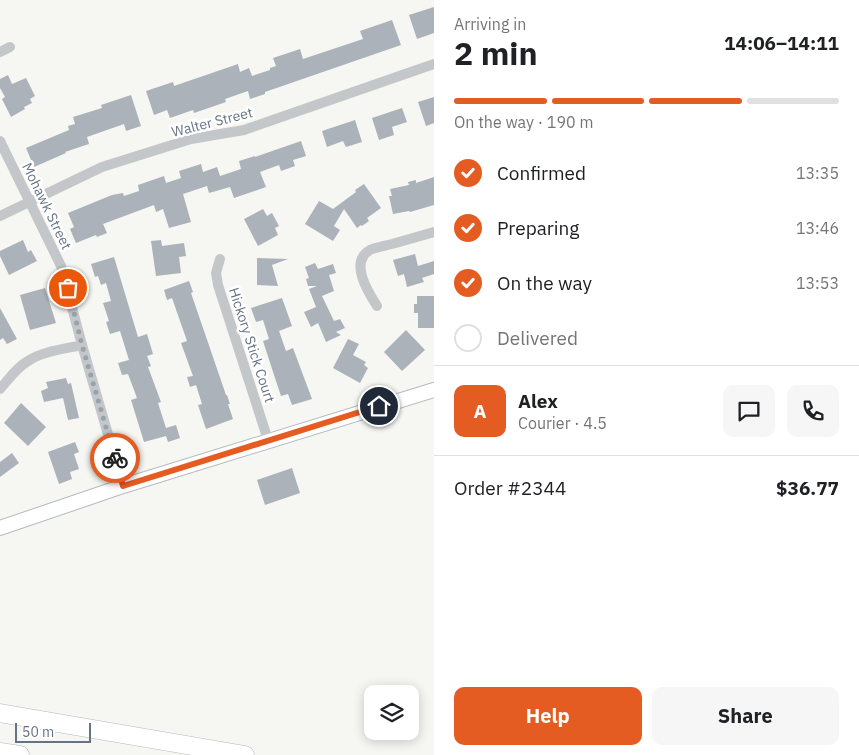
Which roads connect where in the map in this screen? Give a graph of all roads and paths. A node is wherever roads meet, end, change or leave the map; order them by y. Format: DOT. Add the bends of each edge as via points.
graph roads {
  1 [pos="10,47"];
  2 [pos="0,52"];
  3 [pos="434,64"];
  4 [pos="0,141"];
  5 [pos="30,202"];
  6 [pos="0,216"];
  7 [pos="434,232"];
  8 [pos="220,258"];
  9 [pos="377,306"];
  10 [pos="82,345"];
  11 [pos="0,389"];
  12 [pos="434,390"];
  13 [pos="268,440"];
  14 [pos="123,486"];
  15 [pos="0,528"];
  16 [pos="0,713"];
  17 [pos="0,752"];
  18 [pos="20,755"];
  19 [pos="245,755"];
  1 -- 2 [label="street"];
  3 -- 5 [label="street, Walter Street" via="244,130 191,139 102,167"];
  4 -- 5 [label="street, Mohawk Street"];
  5 -- 6 [label="street, Walter Street"];
  5 -- 10 [label="street, Mohawk Street" via="61,266"];
  7 -- 9 [label="street" via="371,250 363,256 361,272 366,289"];
  8 -- 13 [label="street, Hickory Stick Court" via="216,273 218,285"];
  10 -- 11 [label="street" via="30,359"];
  10 -- 14 [label="street, Mohawk Street"];
  12 -- 13 [label="street"];
  13 -- 14 [label="street"];
  14 -- 15 [label="street"];
  16 -- 19 [label="highway"];
  17 -- 18 [label="highway"];
}
